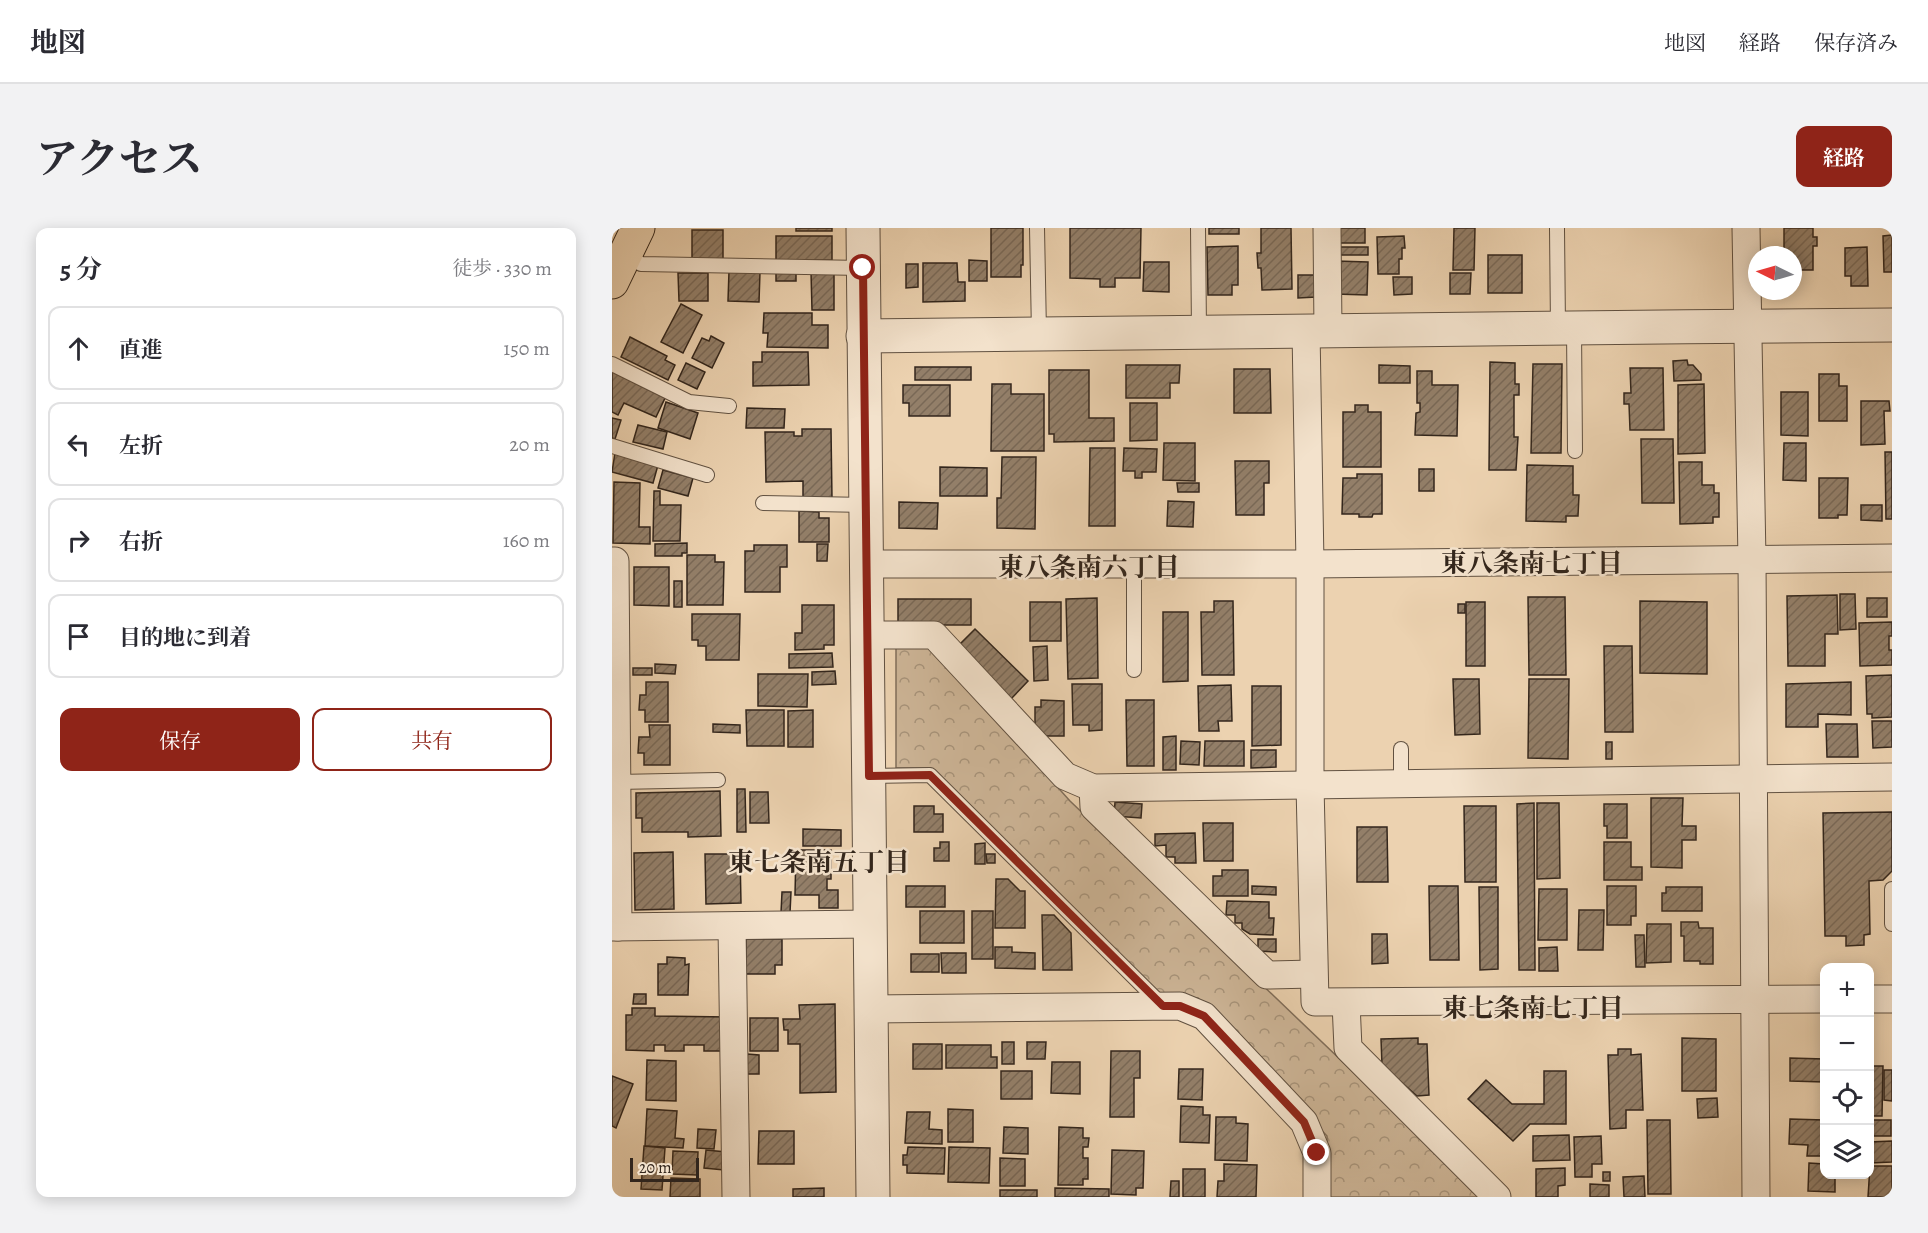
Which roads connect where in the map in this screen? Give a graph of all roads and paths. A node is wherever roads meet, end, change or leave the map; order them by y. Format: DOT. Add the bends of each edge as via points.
graph roads {
  1 [pos="863,228"];
  2 [pos="1037,228"];
  3 [pos="1198,228"];
  4 [pos="1327,228"];
  5 [pos="1557,228"];
  6 [pos="1746,228"];
  7 [pos="625,255"];
  8 [pos="863,268"];
  9 [pos="1892,325"];
  10 [pos="1747,326"];
  11 [pos="1566,328"];
  12 [pos="1199,330"];
  13 [pos="1317,330"];
  14 [pos="1039,333"];
  15 [pos="863,336"];
  16 [pos="612,364"];
  17 [pos="729,406"];
  18 [pos="612,446"];
  19 [pos="1575,451"];
  20 [pos="707,475"];
  21 [pos="763,503"];
  22 [pos="866,505"];
  23 [pos="1892,558"];
  24 [pos="1752,560"];
  25 [pos="612,561"];
  26 [pos="867,564"];
  27 [pos="1134,564"];
  28 [pos="1310,564"];
  29 [pos="868,636"];
  30 [pos="1134,670"];
  31 [pos="1401,749"];
  32 [pos="869,776"];
  33 [pos="1892,777"];
  34 [pos="1753,779"];
  35 [pos="718,780"];
  36 [pos="617,782"];
  37 [pos="1401,784"];
  38 [pos="1310,785"];
  39 [pos="1093,788"];
  40 [pos="1892,889"];
  41 [pos="871,924"];
  42 [pos="1892,924"];
  43 [pos="615,927"];
  44 [pos="732,927"];
  45 [pos="1313,974"];
  46 [pos="1755,999"];
  47 [pos="1820,999"];
  48 [pos="1874,999"];
  49 [pos="1892,999"];
  50 [pos="1347,1004"];
  51 [pos="1163,1006"];
  52 [pos="871,1010"];
  53 [pos="736,1197"];
  54 [pos="873,1197"];
  55 [pos="1317,1197"];
  56 [pos="1497,1197"];
  57 [pos="1756,1197"];
  1 -- 8 [label="street"];
  2 -- 14 [label="lane"];
  3 -- 12 [label="lane"];
  4 -- 13 [label="street"];
  5 -- 11 [label="lane"];
  6 -- 10 [label="street"];
  7 -- 8 [label="lane" via="641,264"];
  8 -- 15 [label="street"];
  9 -- 10 [label="street"];
  10 -- 11 [label="street"];
  10 -- 24 [label="street"];
  11 -- 13 [label="street"];
  11 -- 19 [label="lane"];
  12 -- 13 [label="street"];
  12 -- 14 [label="street"];
  13 -- 28 [label="street"];
  14 -- 15 [label="street"];
  15 -- 22 [label="street"];
  16 -- 17 [label="lane" via="689,402"];
  18 -- 20 [label="lane"];
  21 -- 22 [label="lane"];
  22 -- 26 [label="street"];
  23 -- 24 [label="street"];
  24 -- 28 [label="street"];
  24 -- 34 [label="street"];
  25 -- 36 [label="street"];
  26 -- 27 [label="street"];
  26 -- 29 [label="street"];
  27 -- 28 [label="street"];
  27 -- 30 [label="lane"];
  28 -- 38 [label="street"];
  29 -- 32 [label="street"];
  29 -- 39 [label="street" via="934,635 1065,776"];
  31 -- 37 [label="lane"];
  32 -- 41 [label="street"];
  32 -- 51 [label="lane" via="930,775"];
  33 -- 34 [label="street"];
  34 -- 37 [label="street"];
  34 -- 46 [label="street"];
  35 -- 36 [label="lane"];
  36 -- 43 [label="street"];
  37 -- 38 [label="street"];
  38 -- 39 [label="street"];
  38 -- 45 [label="street"];
  39 -- 45 [label="street" via="1094,807 1268,975"];
  40 -- 42 [label="lane"];
  41 -- 44 [label="street"];
  41 -- 52 [label="street"];
  43 -- 44 [label="street"];
  44 -- 53 [label="street"];
  45 -- 50 [label="street" via="1315,1002"];
  46 -- 47 [label="street"];
  46 -- 50 [label="street"];
  46 -- 57 [label="street"];
  48 -- 49 [label="street"];
  50 -- 56 [label="street" via="1348,1048"];
  51 -- 52 [label="street"];
  51 -- 55 [label="street" via="1180,1006 1204,1016 1304,1122 1317,1153"];
  52 -- 54 [label="street"];
}
